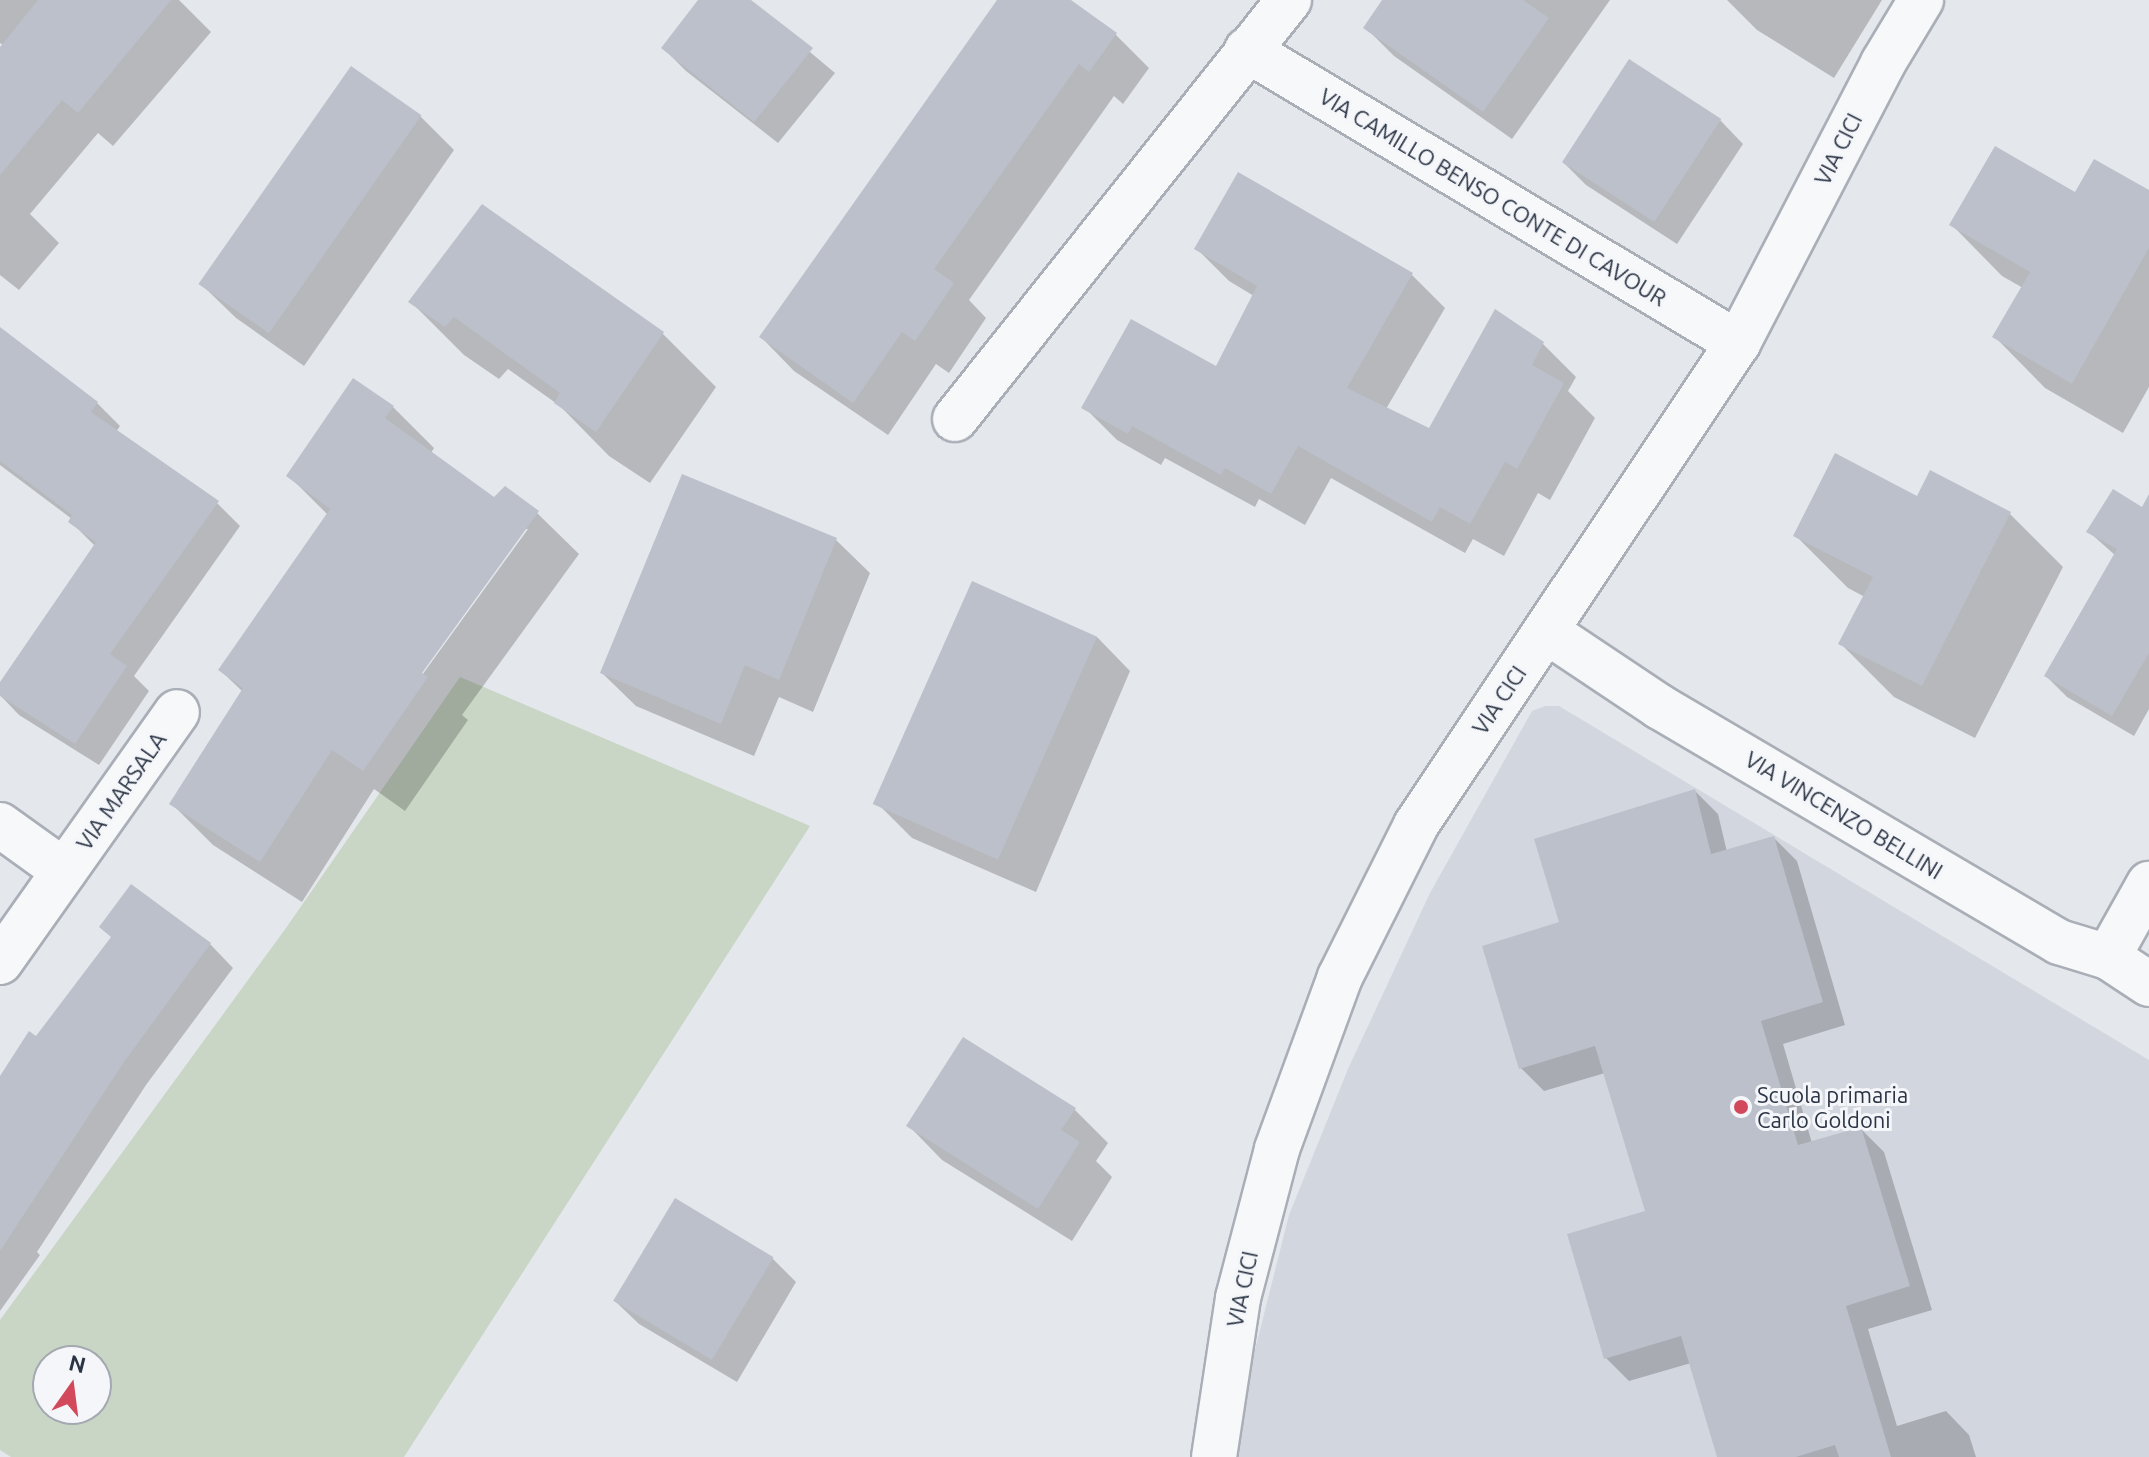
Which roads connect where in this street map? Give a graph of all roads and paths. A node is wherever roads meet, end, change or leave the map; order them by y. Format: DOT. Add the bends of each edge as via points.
graph roads {
  1 [pos="1289,0"];
  2 [pos="1921,0"];
  3 [pos="1247,50"];
  4 [pos="1738,343"];
  5 [pos="955,419"];
  6 [pos="1546,631"];
  7 [pos="177,712"];
  8 [pos="0,825"];
  9 [pos="64,871"];
  10 [pos="2149,884"];
  11 [pos="2108,957"];
  12 [pos="0,962"];
  13 [pos="2149,984"];
  14 [pos="1214,1457"];
  1 -- 3 [label="street"];
  2 -- 4 [label="street, VIA CICI"];
  3 -- 4 [label="street, VIA CAMILLO BENSO CONTE DI CAVOUR"];
  3 -- 5 [label="street"];
  4 -- 6 [label="street, VIA CICI"];
  6 -- 11 [label="street, VIA VINCENZO BELLINI" via="1660,707 2045,934"];
  6 -- 14 [label="street, VIA CICI" via="1416,825 1340,977 1273,1164 1238,1298"];
  7 -- 9 [label="street, VIA MARSALA"];
  8 -- 9 [label="street, VIA MARSALA"];
  9 -- 12 [label="street, VIA MARSALA"];
  10 -- 11 [label="street"];
  11 -- 13 [label="street, VIA VINCENZO BELLINI"];
}
